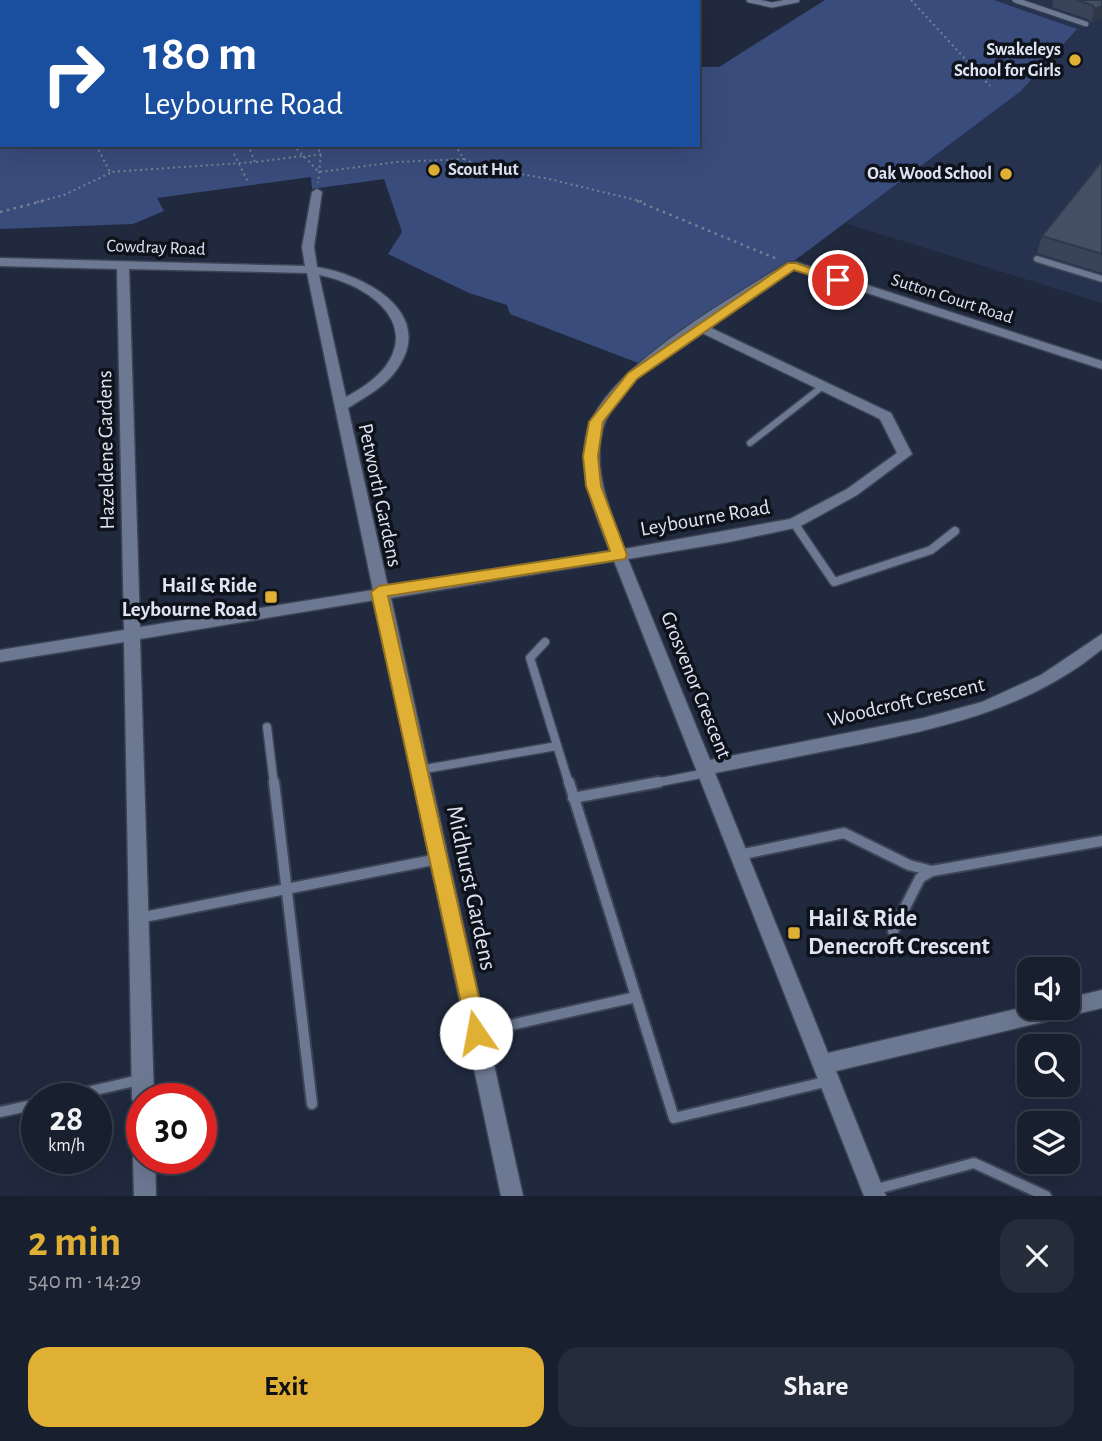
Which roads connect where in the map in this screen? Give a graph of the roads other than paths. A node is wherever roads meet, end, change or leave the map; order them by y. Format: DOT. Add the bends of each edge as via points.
graph roads {
  1 [pos="749,0"];
  2 [pos="797,0"];
  3 [pos="1015,0"];
  4 [pos="1086,24"];
  5 [pos="317,192"];
  6 [pos="1037,259"];
  7 [pos="0,262"];
  8 [pos="123,265"];
  9 [pos="792,265"];
  10 [pos="312,270"];
  11 [pos="1102,279"];
  12 [pos="699,327"];
  13 [pos="1102,365"];
  14 [pos="823,386"];
  15 [pos="340,407"];
  16 [pos="750,443"];
  17 [pos="794,523"];
  18 [pos="955,531"];
  19 [pos="619,555"];
  20 [pos="379,592"];
  21 [pos="131,633"];
  22 [pos="1102,640"];
  23 [pos="545,642"];
  24 [pos="0,656"];
  25 [pos="267,726"];
  26 [pos="557,746"];
  27 [pos="705,770"];
  28 [pos="419,771"];
  29 [pos="573,798"];
  30 [pos="1102,841"];
  31 [pos="739,855"];
  32 [pos="438,859"];
  33 [pos="932,871"];
  34 [pos="287,888"];
  35 [pos="138,918"];
  36 [pos="893,932"];
  37 [pos="636,997"];
  38 [pos="1102,999"];
  39 [pos="1080,1004"];
  40 [pos="1018,1020"];
  41 [pos="476,1033"];
  42 [pos="826,1072"];
  43 [pos="142,1079"];
  44 [pos="142,1083"];
  45 [pos="112,1086"];
  46 [pos="312,1104"];
  47 [pos="21,1107"];
  48 [pos="0,1112"];
  49 [pos="144,1174"];
  50 [pos="874,1193"];
  51 [pos="145,1196"];
  52 [pos="512,1196"];
  53 [pos="1046,1196"];
  1 -- 2 [label="lane" via="772,5"];
  3 -- 4 [label="lane"];
  5 -- 10 [label="street, Petworth Gardens" via="308,247"];
  6 -- 11 [label="lane"];
  7 -- 8 [label="street, Cowdray Road"];
  8 -- 10 [label="street, Cowdray Road"];
  8 -- 21 [label="street, Hazeldene Gardens"];
  9 -- 12 [label="street, Grosvenor Crescent"];
  9 -- 13 [label="street, Sutton Court Road"];
  10 -- 15 [label="street, Petworth Gardens"];
  10 -- 15 [label="street, Petworth Gardens" via="367,285 393,310 398,323 400,351 394,364 365,392"];
  12 -- 14 [label="street, Leybourne Road"];
  12 -- 19 [label="street, Grosvenor Crescent" via="632,376 596,422 590,456 594,486"];
  14 -- 16 [label="lane"];
  14 -- 17 [label="street, Leybourne Road" via="886,416 905,454 852,492"];
  15 -- 20 [label="street, Petworth Gardens"];
  17 -- 18 [label="lane" via="834,582 931,550"];
  17 -- 19 [label="street, Leybourne Road"];
  19 -- 20 [label="street, Leybourne Road"];
  19 -- 27 [label="street, Grosvenor Crescent"];
  20 -- 21 [label="street, Leybourne Road"];
  20 -- 28 [label="street, Midhurst Gardens"];
  21 -- 24 [label="street, Leybourne Road"];
  21 -- 35 [label="street"];
  22 -- 27 [label="street, Woodcroft Crescent" via="1081,660 1014,699 945,721"];
  23 -- 26 [label="lane" via="530,658"];
  25 -- 34 [label="lane"];
  26 -- 28 [label="lane"];
  26 -- 29 [label="lane"];
  27 -- 29 [label="lane"];
  27 -- 31 [label="street, Grosvenor Crescent"];
  28 -- 32 [label="street, Midhurst Gardens"];
  29 -- 37 [label="lane"];
  30 -- 33 [label="lane"];
  31 -- 33 [label="lane" via="844,833 909,865"];
  31 -- 42 [label="street, Grosvenor Crescent"];
  32 -- 34 [label="lane"];
  32 -- 41 [label="street, Midhurst Gardens"];
  33 -- 36 [label="lane" via="920,878"];
  34 -- 35 [label="lane"];
  34 -- 46 [label="lane"];
  35 -- 43 [label="street"];
  37 -- 41 [label="lane"];
  37 -- 42 [label="lane" via="674,1118"];
  38 -- 39 [label="street"];
  40 -- 42 [label="street"];
  41 -- 52 [label="street, Midhurst Gardens"];
  42 -- 50 [label="street, Grosvenor Crescent"];
  43 -- 44 [label="street"];
  43 -- 45 [label="lane"];
  47 -- 48 [label="lane"];
  49 -- 51 [label="street"];
  50 -- 53 [label="lane" via="974,1163"];
}
